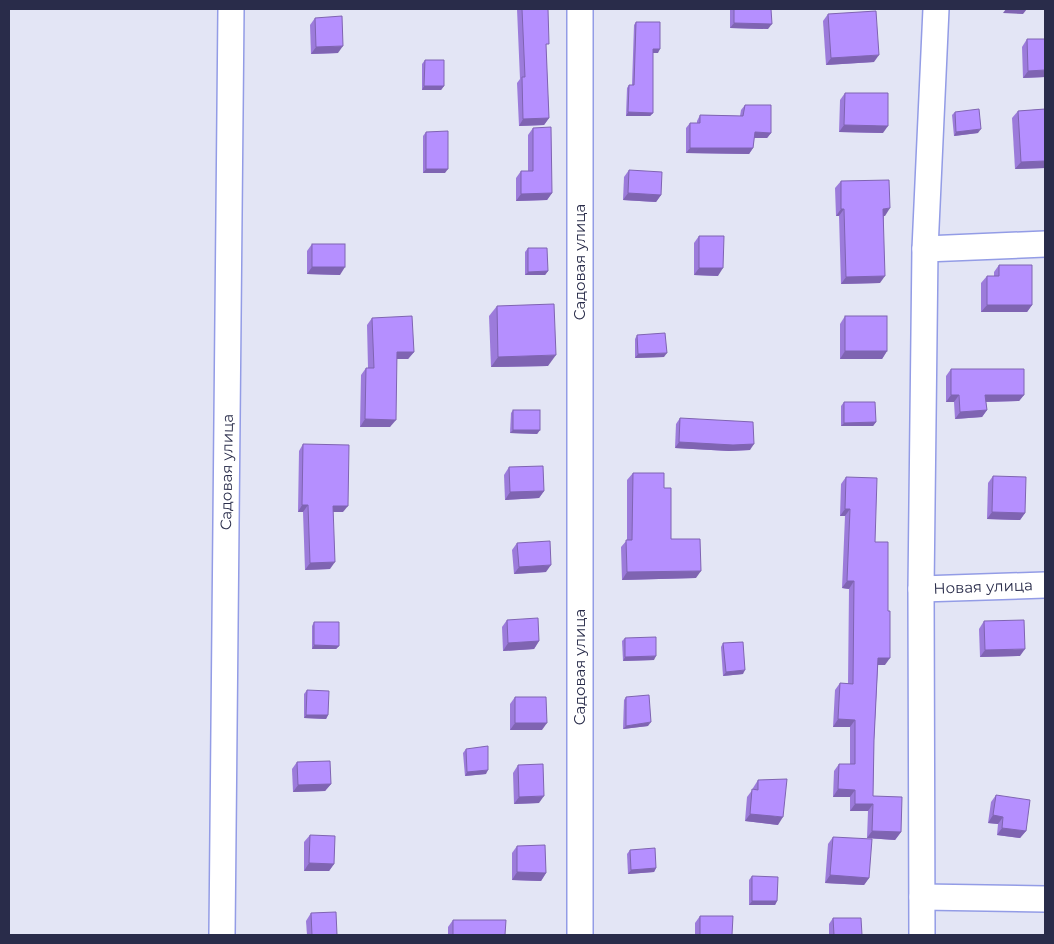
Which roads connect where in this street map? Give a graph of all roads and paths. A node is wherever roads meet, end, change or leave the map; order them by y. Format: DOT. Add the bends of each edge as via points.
graph roads {
  1 [pos="231,9"];
  2 [pos="580,9"];
  3 [pos="936,9"];
  4 [pos="1045,244"];
  5 [pos="925,249"];
  6 [pos="1045,585"];
  7 [pos="921,589"];
  8 [pos="922,898"];
  9 [pos="1045,898"];
  10 [pos="222,935"];
  11 [pos="580,935"];
  12 [pos="922,935"];
  1 -- 10 [label="street, Садовая улица"];
  2 -- 11 [label="street, Садовая улица"];
  3 -- 5 [label="street"];
  4 -- 5 [label="street"];
  5 -- 7 [label="street"];
  6 -- 7 [label="street, Новая улица"];
  7 -- 8 [label="street"];
  8 -- 9 [label="street"];
  8 -- 12 [label="street"];
}
